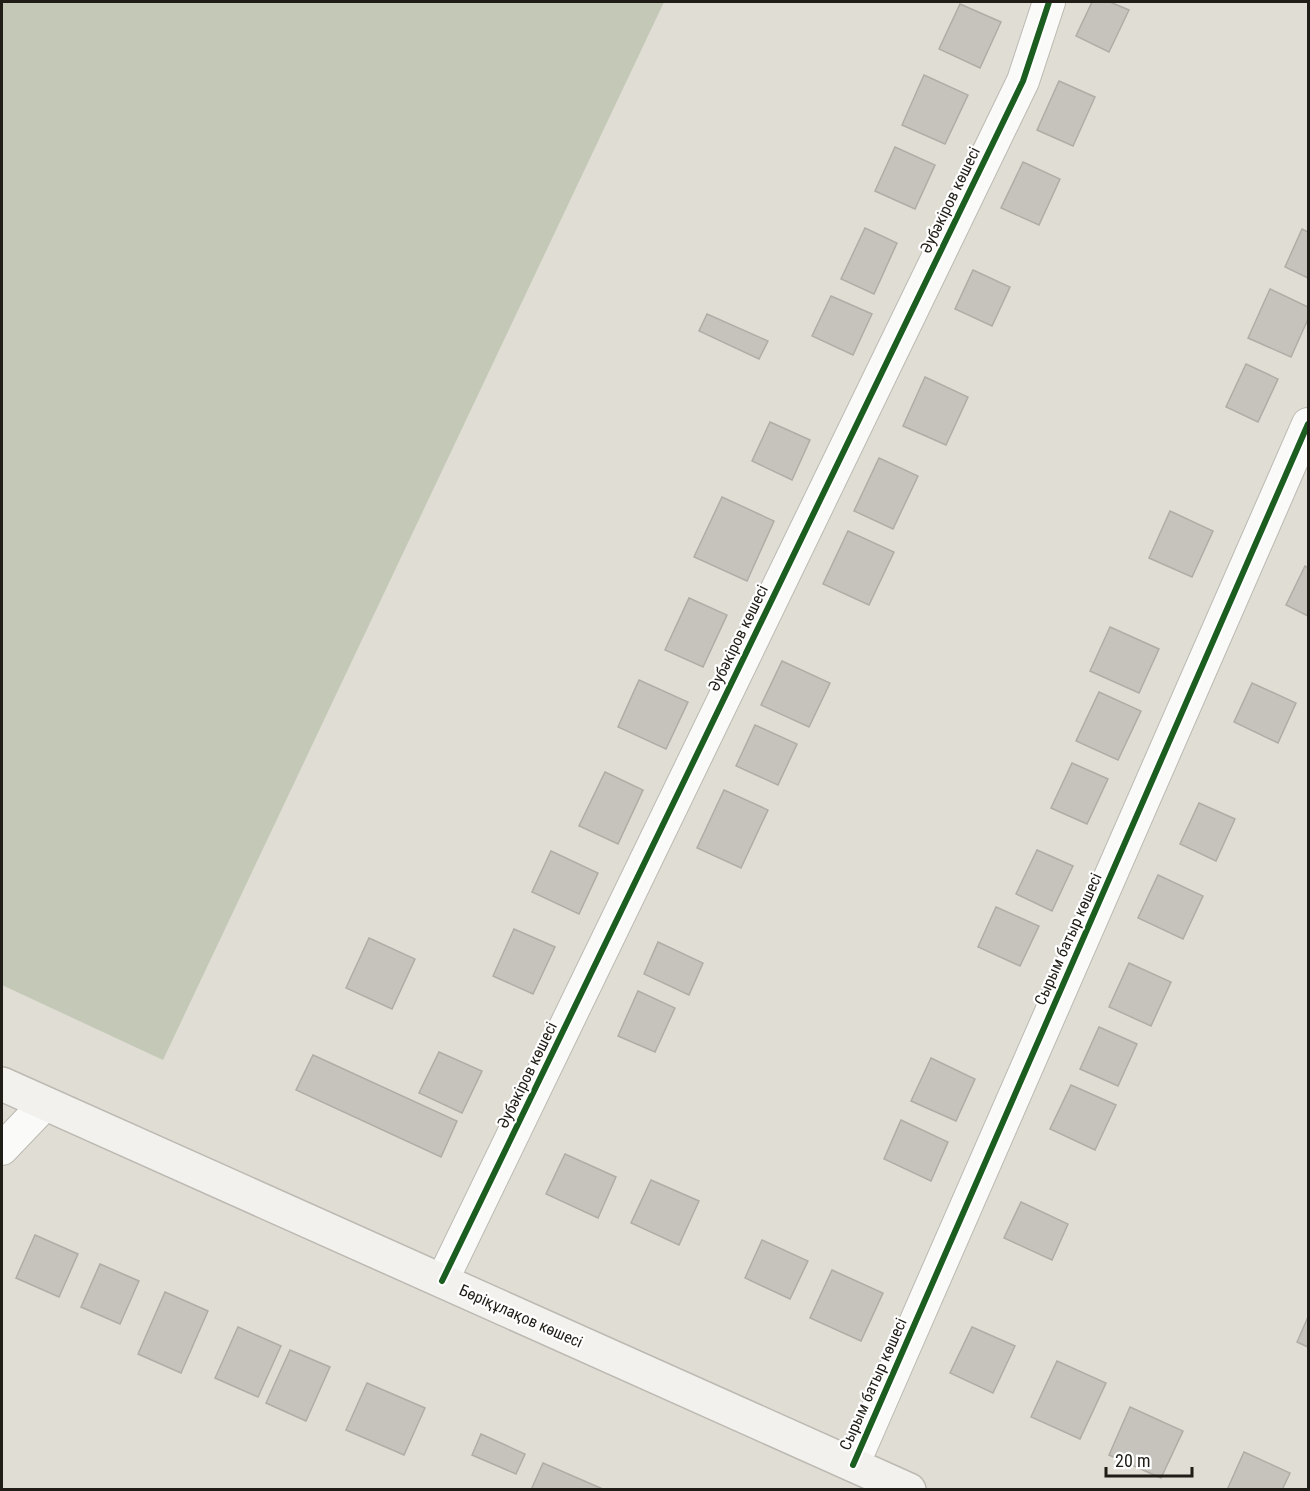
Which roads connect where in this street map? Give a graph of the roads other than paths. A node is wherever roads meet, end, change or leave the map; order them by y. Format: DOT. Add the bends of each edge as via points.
graph roads {
  1 [pos="1049,2"];
  2 [pos="1308,424"];
  3 [pos="2,1084"];
  4 [pos="45,1104"];
  5 [pos="2,1149"];
  6 [pos="442,1281"];
  7 [pos="853,1464"];
  8 [pos="909,1490"];
  1 -- 6 [label="street, Әубәкіров көшесі" via="1018,92"];
  2 -- 7 [label="street, Сырым батыр көшесі"];
  3 -- 4 [label="street, Бөріқұлақов көшесі"];
  4 -- 5 [label="street"];
  4 -- 6 [label="street, Бөріқұлақов көшесі"];
  6 -- 7 [label="street, Бөріқұлақов көшесі"];
  7 -- 8 [label="street, Бөріқұлақов көшесі"];
}
